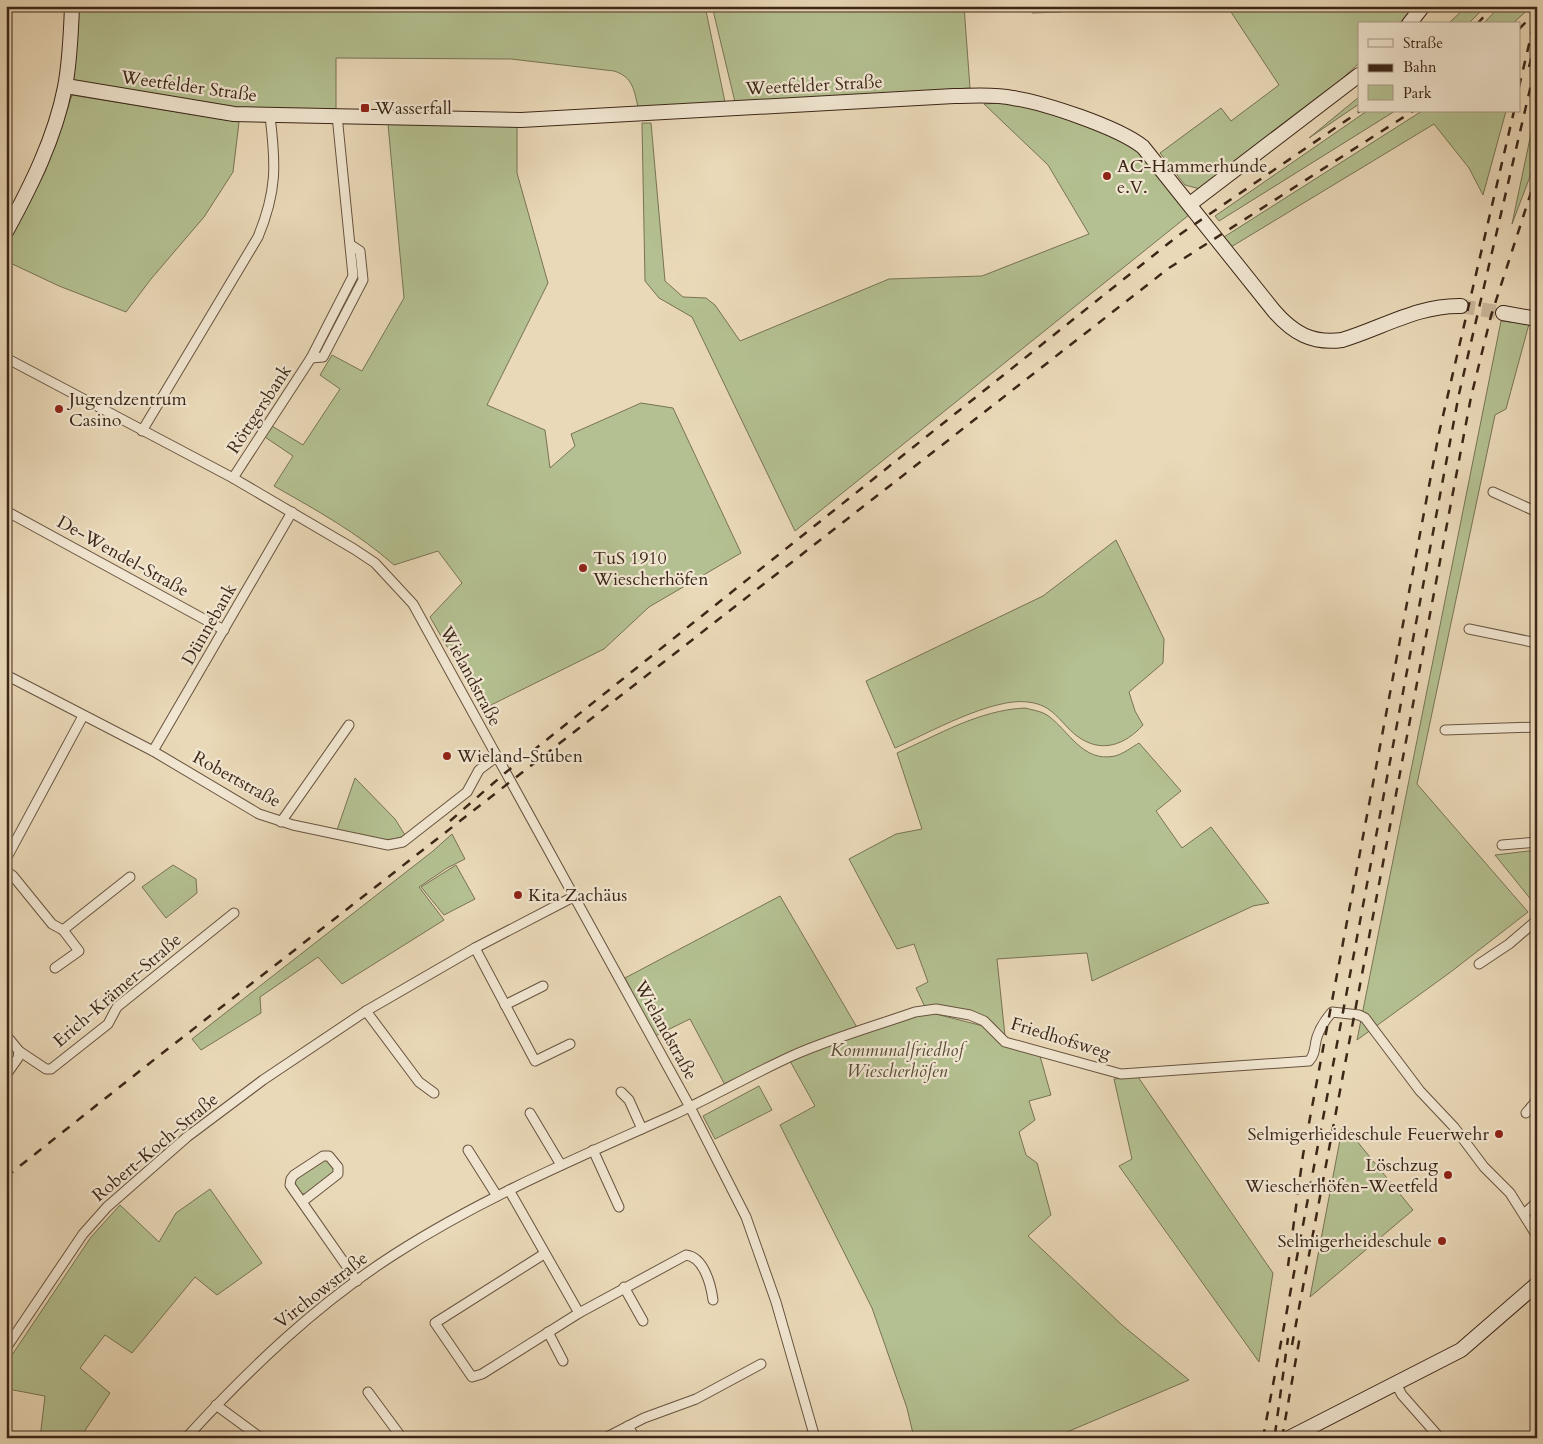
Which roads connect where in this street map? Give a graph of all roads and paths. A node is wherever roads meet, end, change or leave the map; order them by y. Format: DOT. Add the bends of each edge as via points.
graph roads {
  1 [pos="72,6"];
  2 [pos="1423,6"];
  3 [pos="1411,22"];
  4 [pos="1358,76"];
  5 [pos="66,86"];
  6 [pos="270,116"];
  7 [pos="336,116"];
  8 [pos="1190,204"];
  9 [pos="6,232"];
  10 [pos="351,245"];
  11 [pos="341,300"];
  12 [pos="351,305"];
  13 [pos="1462,306"];
  14 [pos="1504,312"];
  15 [pos="333,316"];
  16 [pos="1537,319"];
  17 [pos="342,321"];
  18 [pos="6,358"];
  19 [pos="311,358"];
  20 [pos="142,431"];
  21 [pos="233,478"];
  22 [pos="1493,492"];
  23 [pos="6,511"];
  24 [pos="292,512"];
  25 [pos="1537,512"];
  26 [pos="1469,629"];
  27 [pos="224,630"];
  28 [pos="1537,643"];
  29 [pos="6,675"];
  30 [pos="83,716"];
  31 [pos="349,725"];
  32 [pos="1537,727"];
  33 [pos="1445,730"];
  34 [pos="154,751"];
  35 [pos="496,757"];
  36 [pos="281,822"];
  37 [pos="1537,842"];
  38 [pos="1502,845"];
  39 [pos="6,859"];
  40 [pos="6,871"];
  41 [pos="130,877"];
  42 [pos="575,896"];
  43 [pos="234,913"];
  44 [pos="1537,920"];
  45 [pos="63,930"];
  46 [pos="474,948"];
  47 [pos="1479,964"];
  48 [pos="55,968"];
  49 [pos="544,986"];
  50 [pos="505,1005"];
  51 [pos="366,1011"];
  52 [pos="6,1035"];
  53 [pos="570,1044"];
  54 [pos="19,1051"];
  55 [pos="6,1075"];
  56 [pos="621,1092"];
  57 [pos="434,1094"];
  58 [pos="1537,1100"];
  59 [pos="690,1107"];
  60 [pos="530,1113"];
  61 [pos="1526,1113"];
  62 [pos="642,1129"];
  63 [pos="468,1150"];
  64 [pos="593,1150"];
  65 [pos="561,1165"];
  66 [pos="509,1190"];
  67 [pos="497,1196"];
  68 [pos="302,1202"];
  69 [pos="1537,1202"];
  70 [pos="619,1207"];
  71 [pos="1524,1214"];
  72 [pos="1537,1236"];
  73 [pos="544,1254"];
  74 [pos="358,1281"];
  75 [pos="1537,1284"];
  76 [pos="624,1287"];
  77 [pos="713,1300"];
  78 [pos="579,1313"];
  79 [pos="643,1321"];
  80 [pos="548,1332"];
  81 [pos="6,1348"];
  82 [pos="563,1361"];
  83 [pos="762,1364"];
  84 [pos="1396,1384"];
  85 [pos="368,1392"];
  86 [pos="216,1405"];
  87 [pos="628,1426"];
  88 [pos="186,1438"];
  89 [pos="260,1438"];
  90 [pos="402,1438"];
  91 [pos="604,1438"];
  92 [pos="635,1438"];
  93 [pos="815,1438"];
  94 [pos="1289,1438"];
  95 [pos="1440,1438"];
  1 -- 5 [label="street"];
  2 -- 3 [label="street"];
  4 -- 8 [label="street"];
  5 -- 6 [label="street, Weetfelder Straße" via="234,114"];
  5 -- 9 [label="street" via="39,168"];
  6 -- 7 [label="street, Weetfelder Straße"];
  6 -- 20 [label="street" via="275,179 268,214 258,238"];
  7 -- 8 [label="street, Weetfelder Straße" via="521,120 954,96 1013,98 1132,138 1157,161"];
  7 -- 10 [label="street, Röttgersbank"];
  8 -- 13 [label="street, Weetfelder Straße" via="1283,321 1306,338 1329,342 1342,340 1421,310"];
  10 -- 11 [label="street, Röttgersbank" via="353,276"];
  10 -- 12 [label="street, Röttgersbank" via="360,251 363,280"];
  11 -- 12 [label="street"];
  11 -- 15 [label="street, Röttgersbank"];
  12 -- 17 [label="street, Röttgersbank"];
  14 -- 16 [label="street"];
  15 -- 17 [label="street"];
  15 -- 19 [label="street, Röttgersbank"];
  17 -- 19 [label="street, Röttgersbank" via="323,357"];
  18 -- 20 [label="street, Wielandstraße"];
  19 -- 21 [label="street, Röttgersbank"];
  20 -- 21 [label="street, Wielandstraße"];
  21 -- 24 [label="street, Wielandstraße"];
  22 -- 25 [label="street"];
  23 -- 27 [label="street, De-Wendel-Straße"];
  24 -- 27 [label="street, Dünnebank"];
  24 -- 35 [label="street, Wielandstraße" via="375,563 404,594 420,616"];
  26 -- 28 [label="street"];
  27 -- 34 [label="street, Dünnebank"];
  29 -- 30 [label="street, Robertstraße"];
  30 -- 34 [label="street, Robertstraße"];
  30 -- 39 [label="street"];
  31 -- 36 [label="street"];
  32 -- 33 [label="street"];
  34 -- 36 [label="street, Robertstraße" via="246,807"];
  35 -- 36 [label="street, Robertstraße" via="479,770 467,792 396,845"];
  35 -- 42 [label="street, Wielandstraße"];
  37 -- 38 [label="street"];
  40 -- 45 [label="street" via="52,924"];
  41 -- 45 [label="street"];
  42 -- 46 [label="street, Robert-Koch-Straße"];
  42 -- 59 [label="street, Wielandstraße"];
  43 -- 54 [label="street, Erich-Krämer-Straße" via="117,1007 108,1024 51,1069"];
  44 -- 47 [label="street"];
  45 -- 48 [label="street" via="79,951"];
  46 -- 50 [label="street"];
  46 -- 51 [label="street, Robert-Koch-Straße"];
  49 -- 50 [label="street"];
  50 -- 53 [label="street" via="535,1061"];
  51 -- 57 [label="street" via="419,1082"];
  51 -- 81 [label="street, Robert-Koch-Straße" via="225,1108 146,1171 107,1207 83,1234"];
  52 -- 54 [label="street"];
  54 -- 55 [label="street"];
  56 -- 62 [label="street" via="629,1100"];
  58 -- 61 [label="street"];
  59 -- 62 [label="street, Virchowstraße"];
  59 -- 71 [label="street, Friedhofsweg" via="795,1055 915,1012 936,1010 970,1015 984,1021 1005,1042 1121,1074 1309,1061 1325,1019 1332,1012 1359,1015 1365,1018 1420,1091 1510,1193"];
  59 -- 93 [label="street, Wielandstraße" via="755,1241"];
  60 -- 65 [label="street"];
  62 -- 64 [label="street, Virchowstraße"];
  63 -- 67 [label="street"];
  64 -- 65 [label="street, Virchowstraße"];
  64 -- 70 [label="street"];
  65 -- 66 [label="street, Virchowstraße"];
  66 -- 67 [label="street, Virchowstraße"];
  66 -- 73 [label="street"];
  67 -- 74 [label="street, Virchowstraße" via="394,1255"];
  68 -- 68 [label="street" via="290,1186 291,1179 319,1158 329,1156 338,1167 338,1174"];
  68 -- 74 [label="street"];
  69 -- 71 [label="street"];
  71 -- 72 [label="street"];
  73 -- 78 [label="street"];
  73 -- 80 [label="street" via="435,1324 472,1377 482,1374"];
  74 -- 86 [label="street, Virchowstraße" via="285,1339"];
  75 -- 84 [label="street" via="1461,1350"];
  76 -- 77 [label="street" via="686,1255 692,1255 700,1262"];
  76 -- 78 [label="street"];
  76 -- 79 [label="street"];
  78 -- 80 [label="street"];
  80 -- 82 [label="street"];
  83 -- 87 [label="street" via="696,1399"];
  84 -- 94 [label="street"];
  84 -- 95 [label="street"];
  85 -- 90 [label="street"];
  86 -- 88 [label="street, Virchowstraße"];
  86 -- 89 [label="street"];
  87 -- 91 [label="street"];
  87 -- 92 [label="street"];
}
